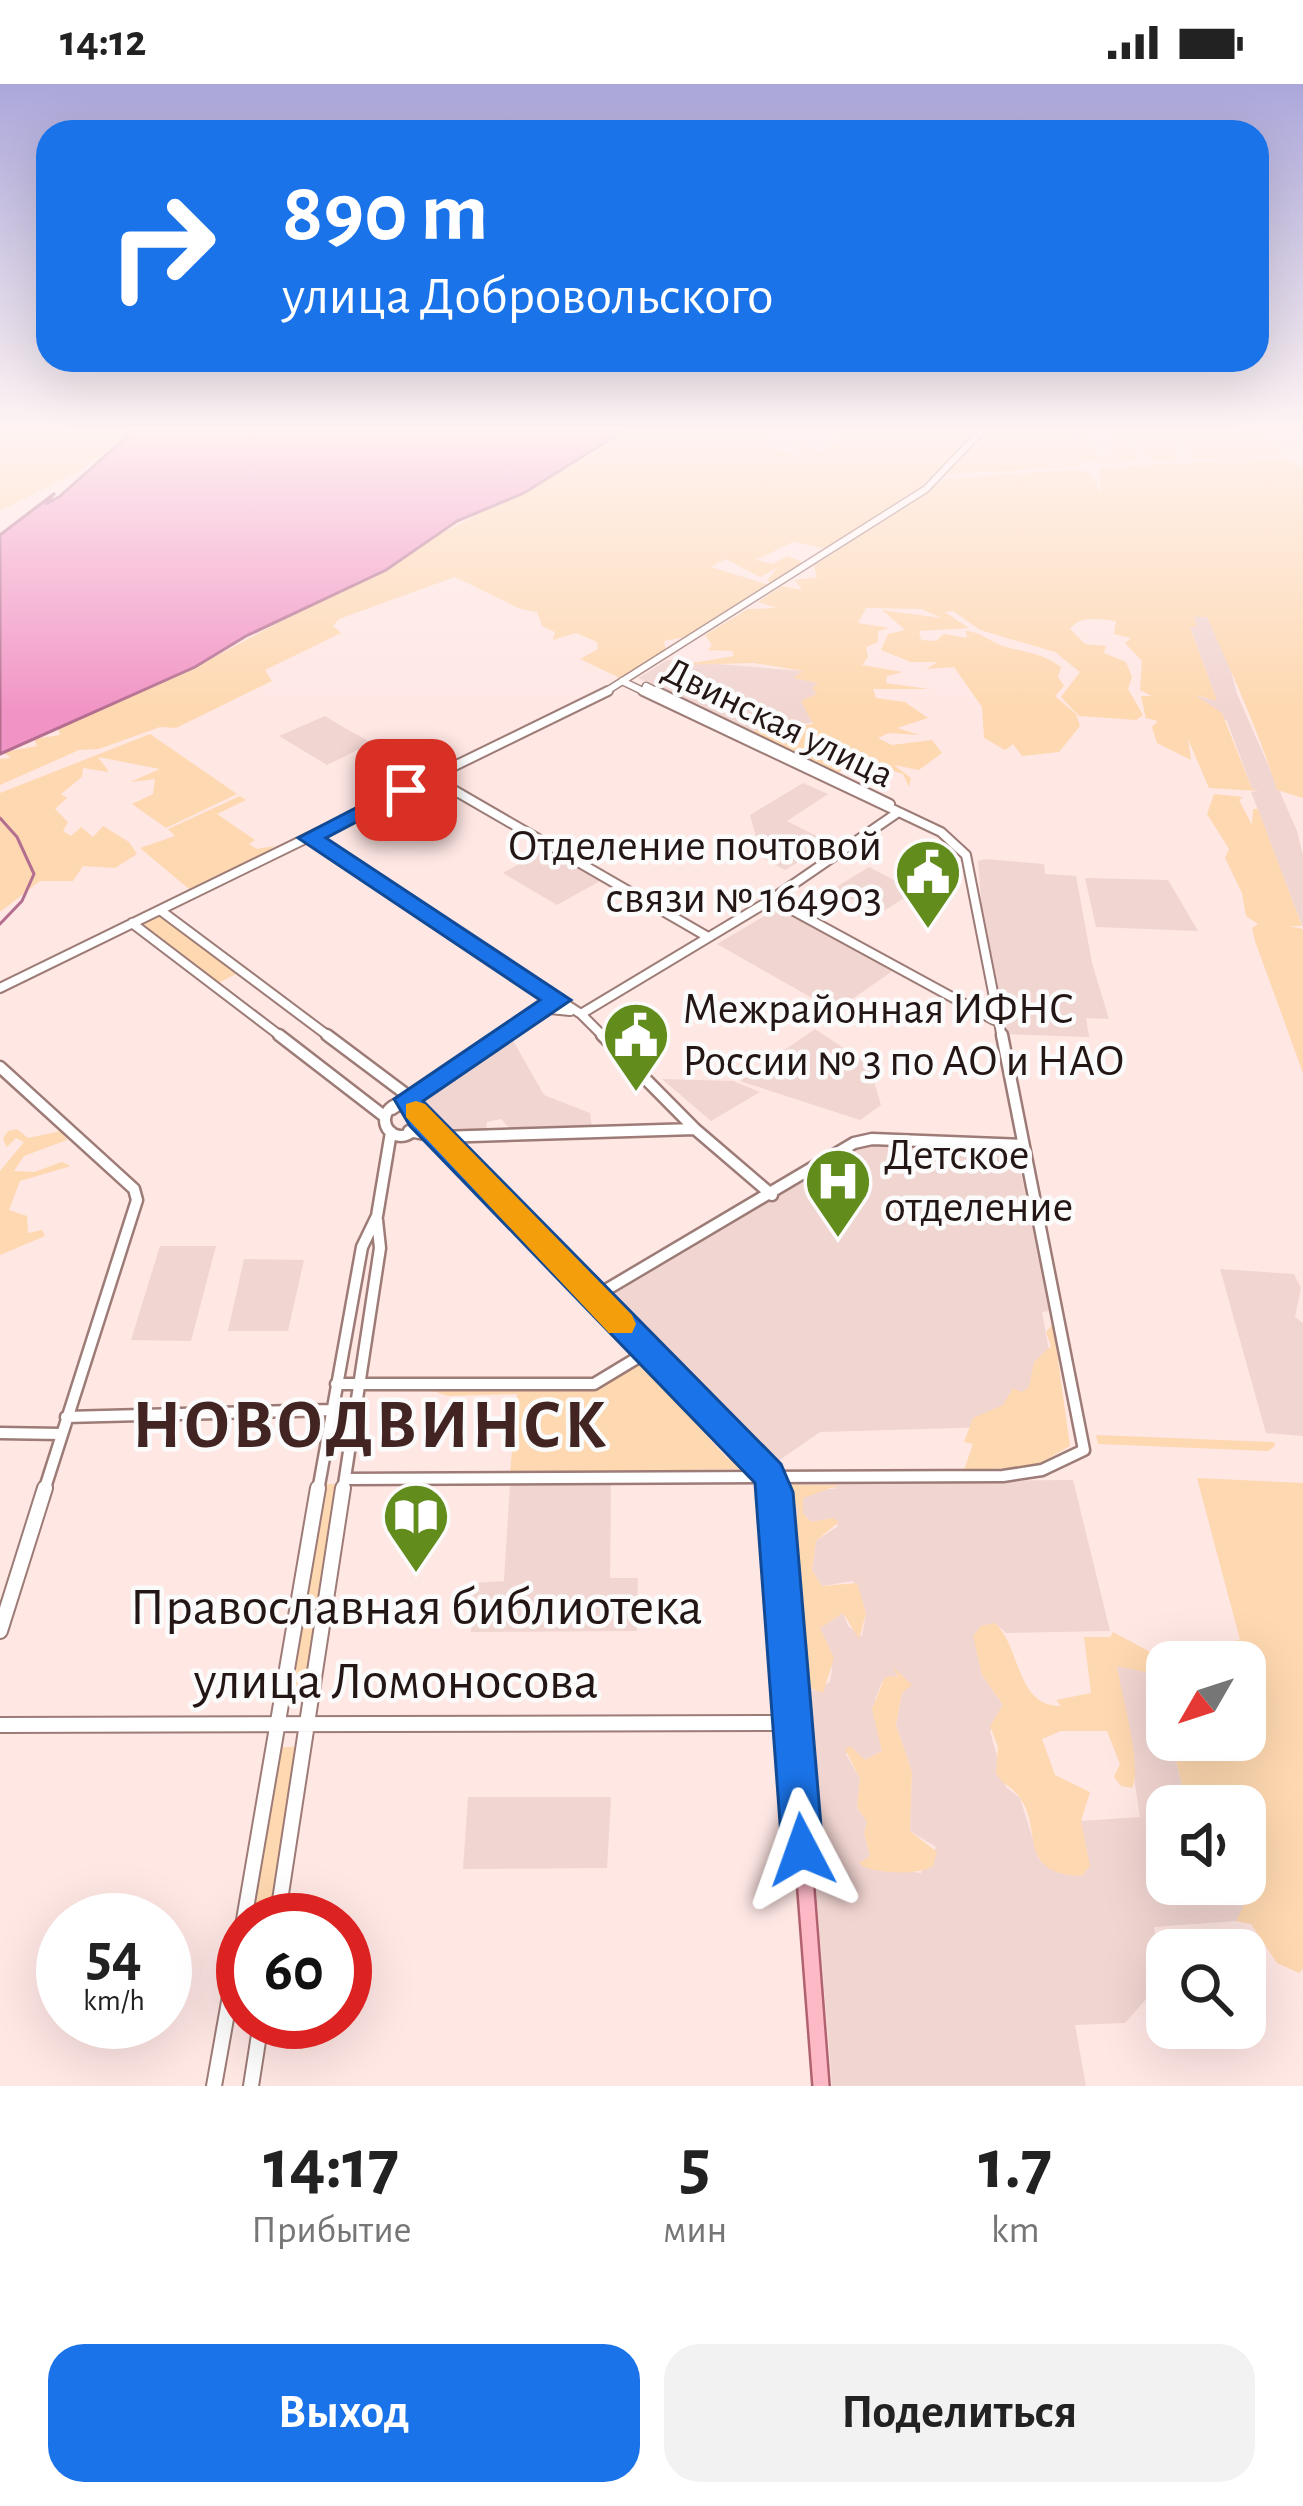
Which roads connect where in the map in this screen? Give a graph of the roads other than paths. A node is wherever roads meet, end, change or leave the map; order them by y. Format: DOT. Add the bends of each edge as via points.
graph roads {
  1 [pos="874,523"];
  2 [pos="626,679"];
  3 [pos="433,778"];
  4 [pos="897,813"];
  5 [pos="910,817"];
  6 [pos="309,838"];
  7 [pos="772,899"];
  8 [pos="160,910"];
  9 [pos="133,923"];
  10 [pos="708,937"];
  11 [pos="0,988"];
  12 [pos="554,1005"];
  13 [pos="581,1014"];
  14 [pos="996,1021"];
  15 [pos="0,1067"];
  16 [pos="407,1099"];
  17 [pos="388,1113"];
  18 [pos="418,1115"];
  19 [pos="695,1129"];
  20 [pos="400,1132"];
  21 [pos="440,1137"];
  22 [pos="1022,1145"];
  23 [pos="772,1195"];
  24 [pos="377,1216"];
  25 [pos="594,1297"];
  26 [pos="647,1352"];
  27 [pos="336,1384"];
  28 [pos="359,1384"];
  29 [pos="332,1410"];
  30 [pos="66,1417"];
  31 [pos="0,1433"];
  32 [pos="61,1434"];
  33 [pos="769,1474"];
  34 [pos="344,1480"];
  35 [pos="0,1631"];
  36 [pos="308,1724"];
  37 [pos="793,1724"];
  38 [pos="0,1725"];
  39 [pos="277,1726"];
  40 [pos="248,1893"];
  41 [pos="281,1893"];
  42 [pos="221,2049"];
  43 [pos="256,2049"];
  44 [pos="214,2086"];
  45 [pos="250,2086"];
  46 [pos="821,2086"];
  1 -- 2 [label="street"];
  2 -- 3 [label="street"];
  2 -- 4 [label="street, Двинская улица"];
  2 -- 5 [label="street, Двинская улица"];
  3 -- 6 [label="street"];
  3 -- 10 [label="street"];
  4 -- 5 [label="street, Двинская улица"];
  4 -- 7 [label="street"];
  5 -- 14 [label="street, Двинская улица" via="966,855"];
  6 -- 8 [label="street"];
  6 -- 12 [label="street"];
  7 -- 10 [label="street"];
  7 -- 14 [label="street"];
  8 -- 9 [label="street"];
  8 -- 16 [label="street"];
  9 -- 11 [label="street"];
  9 -- 17 [label="street"];
  10 -- 13 [label="street"];
  12 -- 13 [label="street"];
  12 -- 16 [label="street"];
  13 -- 19 [label="street"];
  14 -- 22 [label="street, Двинская улица"];
  15 -- 30 [label="street" via="137,1200"];
  16 -- 17 [label="street"];
  16 -- 18 [label="street"];
  17 -- 18 [label="street"];
  17 -- 20 [label="street" via="382,1125"];
  18 -- 20 [label="street"];
  18 -- 21 [label="street"];
  19 -- 21 [label="street"];
  19 -- 23 [label="street"];
  20 -- 21 [label="street"];
  20 -- 24 [label="street" via="388,1150"];
  21 -- 25 [label="main road"];
  22 -- 23 [label="street" via="861,1141"];
  22 -- 33 [label="street, Двинская улица" via="1084,1450 1004,1476"];
  23 -- 25 [label="street"];
  24 -- 27 [label="street" via="362,1246"];
  24 -- 28 [label="street" via="380,1248"];
  25 -- 26 [label="main road"];
  26 -- 28 [label="street" via="594,1384"];
  26 -- 33 [label="main road"];
  27 -- 28 [label="street"];
  27 -- 29 [label="street"];
  28 -- 34 [label="street"];
  29 -- 30 [label="street"];
  29 -- 39 [label="street"];
  30 -- 32 [label="street"];
  31 -- 32 [label="street"];
  32 -- 35 [label="street"];
  33 -- 34 [label="street"];
  33 -- 37 [label="main road"];
  34 -- 36 [label="street"];
  36 -- 37 [label="street, улица Ломоносова"];
  36 -- 39 [label="street, улица Ломоносова"];
  36 -- 41 [label="street"];
  37 -- 46 [label="main road"];
  38 -- 39 [label="street, улица Ломоносова"];
  39 -- 40 [label="street"];
  42 -- 44 [label="street"];
  43 -- 45 [label="street"];
}
